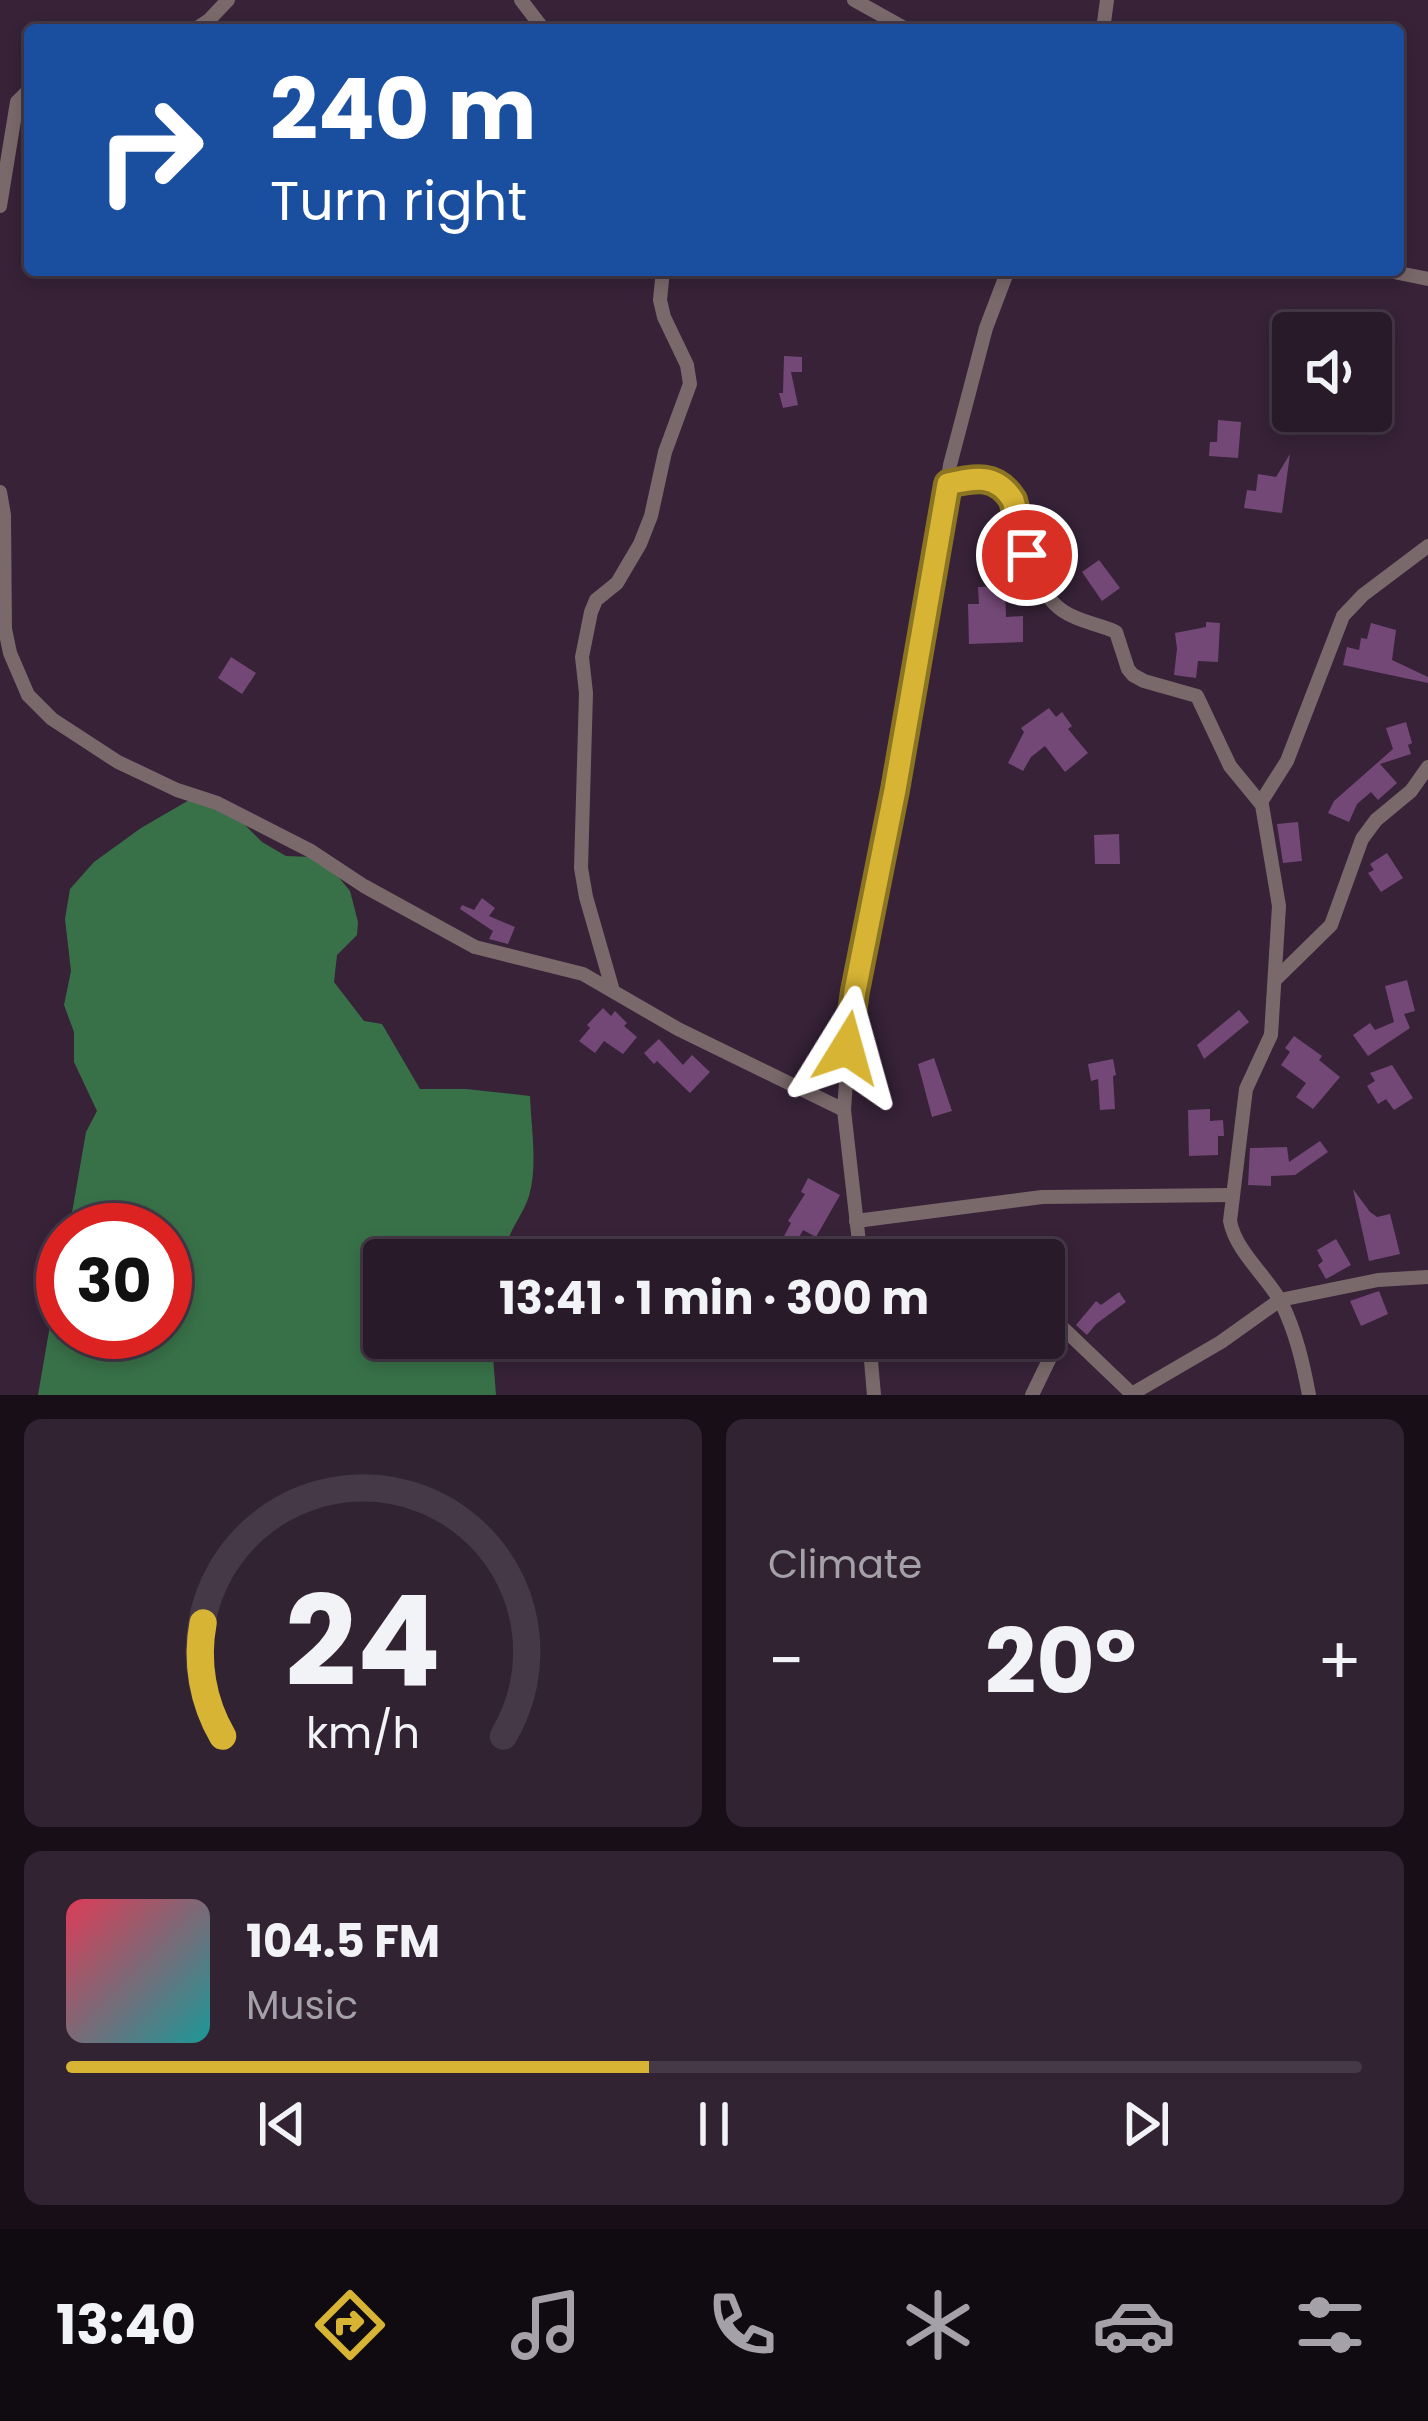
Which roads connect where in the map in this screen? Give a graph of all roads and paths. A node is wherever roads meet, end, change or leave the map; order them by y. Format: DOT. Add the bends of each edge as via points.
graph roads {
  1 [pos="228,0"];
  2 [pos="521,0"];
  3 [pos="854,0"];
  4 [pos="203,24"];
  5 [pos="539,24"];
  6 [pos="897,24"];
  7 [pos="24,95"];
  8 [pos="0,206"];
  9 [pos="662,276"];
  10 [pos="1006,276"];
  11 [pos="948,484"];
  12 [pos="0,491"];
  13 [pos="1428,546"];
  14 [pos="1428,766"];
  15 [pos="1261,802"];
  16 [pos="1276,979"];
  17 [pos="613,992"];
  18 [pos="844,1110"];
  19 [pos="1233,1196"];
  20 [pos="856,1221"];
  21 [pos="858,1239"];
  22 [pos="1428,1277"];
  23 [pos="1280,1300"];
  24 [pos="871,1359"];
  25 [pos="874,1395"];
  26 [pos="1032,1395"];
  27 [pos="1131,1395"];
  28 [pos="1309,1395"];
  1 -- 4 [label="street"];
  2 -- 5 [label="street"];
  3 -- 6 [label="street"];
  7 -- 8 [label="street"];
  9 -- 17 [label="street" via="664,317 690,384 646,530 617,583 593,604 582,657 581,868"];
  10 -- 11 [label="street"];
  11 -- 15 [label="street" via="982,478 1009,492 1030,564 1057,606 1116,632 1139,679 1197,696 1231,766"];
  11 -- 18 [label="street" via="855,991"];
  12 -- 17 [label="street" via="10,653 28,694 52,719 118,762 310,851 475,947 568,969"];
  13 -- 15 [label="street" via="1343,616 1287,760"];
  14 -- 16 [label="street" via="1362,839 1331,925"];
  15 -- 16 [label="street" via="1279,906"];
  16 -- 19 [label="street" via="1271,1035 1246,1089"];
  17 -- 18 [label="street"];
  18 -- 20 [label="street"];
  19 -- 20 [label="street" via="1042,1197"];
  19 -- 23 [label="street" via="1233,1233"];
  20 -- 21 [label="street"];
  22 -- 23 [label="street"];
  23 -- 27 [label="street"];
  23 -- 28 [label="street"];
  24 -- 25 [label="street"];
  26 -- 27 [label="street" via="1064,1329"];
}
